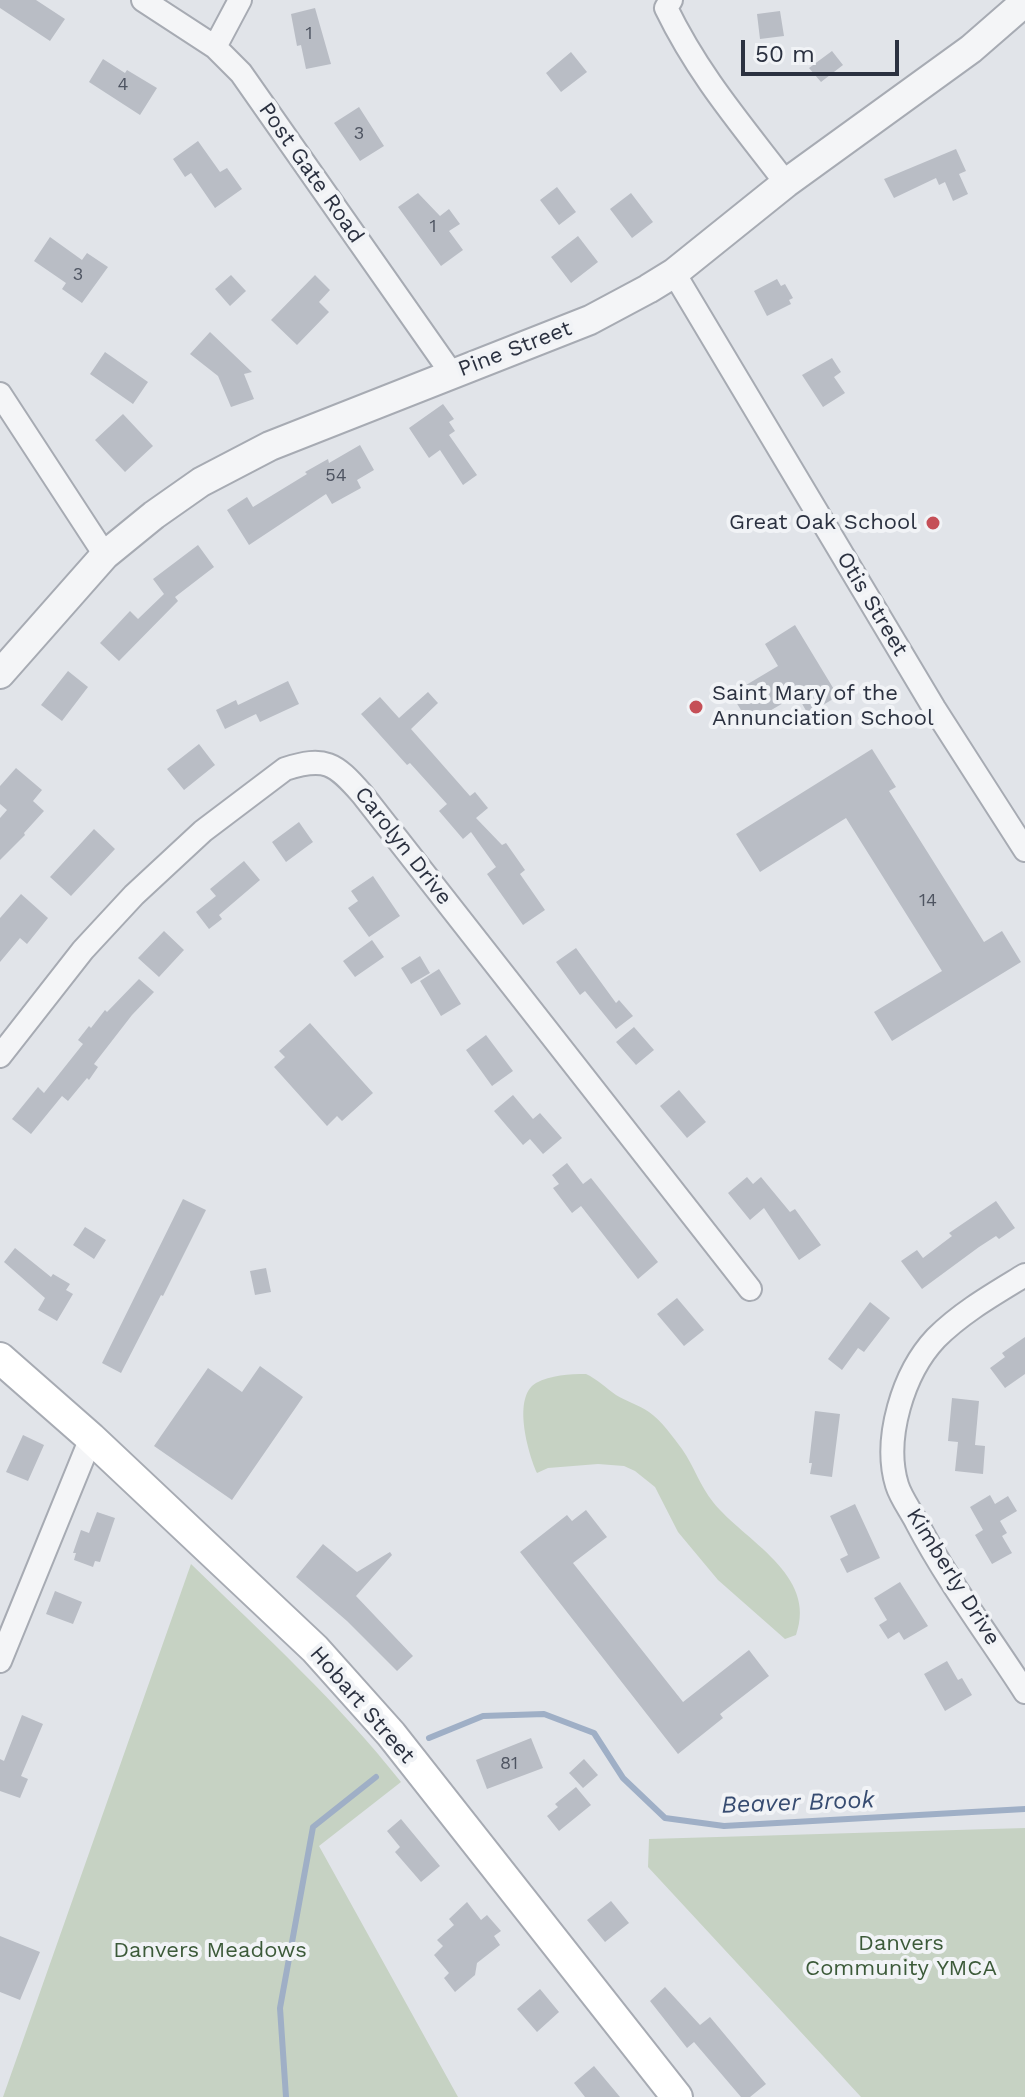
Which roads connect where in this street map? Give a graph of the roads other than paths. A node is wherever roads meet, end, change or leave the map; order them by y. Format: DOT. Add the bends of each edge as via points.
graph roads {
  1 [pos="143,0"];
  2 [pos="240,0"];
  3 [pos="1025,2"];
  4 [pos="666,3"];
  5 [pos="215,47"];
  6 [pos="786,183"];
  7 [pos="674,273"];
  8 [pos="452,374"];
  9 [pos="0,394"];
  10 [pos="105,555"];
  11 [pos="0,674"];
  12 [pos="1025,850"];
  13 [pos="0,1056"];
  14 [pos="1025,1275"];
  15 [pos="750,1289"];
  16 [pos="0,1358"];
  17 [pos="91,1438"];
  18 [pos="0,1661"];
  19 [pos="1025,1692"];
  20 [pos="677,2097"];
  1 -- 5 [label="street, Post Gate Road"];
  2 -- 5 [label="street"];
  3 -- 6 [label="street, Pine Street" via="971,49"];
  4 -- 6 [label="street" via="687,50 719,98"];
  5 -- 8 [label="street, Post Gate Road" via="241,73"];
  6 -- 7 [label="street, Pine Street"];
  7 -- 8 [label="street, Pine Street" via="590,320"];
  7 -- 12 [label="street, Otis Street"];
  8 -- 10 [label="street, Pine Street" via="222,469"];
  9 -- 10 [label="street"];
  10 -- 11 [label="street, Pine Street"];
  13 -- 15 [label="street, Carolyn Drive" via="92,940 163,866 285,769 323,762 347,776 362,794"];
  14 -- 19 [label="street, Kimberly Drive" via="934,1340 897,1409 892,1444 897,1485 929,1546"];
  16 -- 17 [label="main road, Hobart Street"];
  17 -- 18 [label="street"];
  17 -- 20 [label="main road, Hobart Street" via="350,1686"];
}
